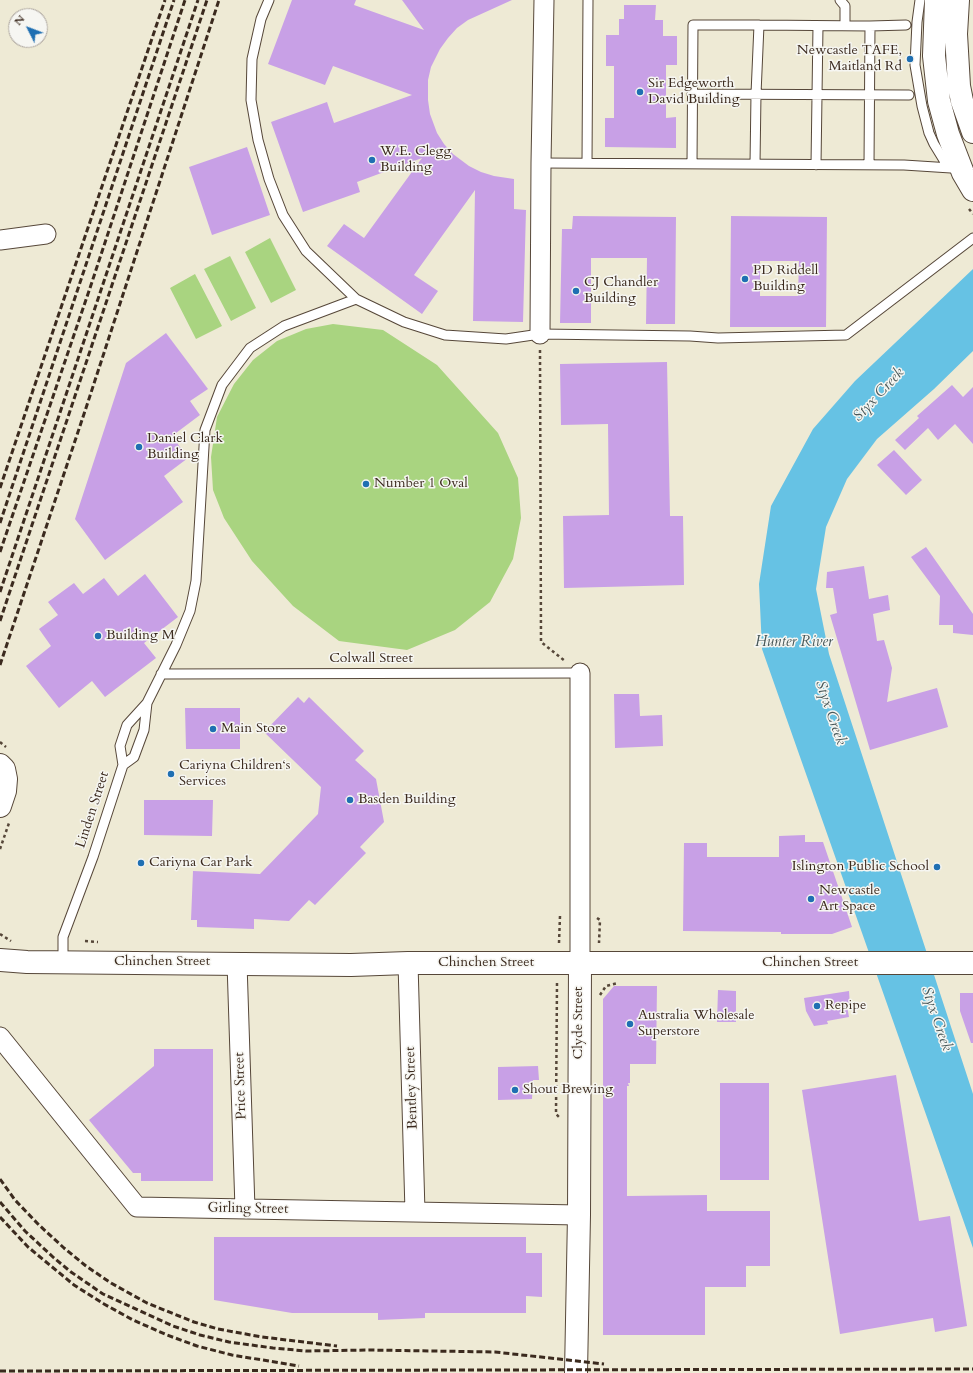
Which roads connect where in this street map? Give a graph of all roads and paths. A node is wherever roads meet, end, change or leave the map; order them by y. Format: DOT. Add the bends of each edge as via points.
graph roads {
  1 [pos="269,0"];
  2 [pos="544,0"];
  3 [pos="588,0"];
  4 [pos="840,0"];
  5 [pos="920,0"];
  6 [pos="936,0"];
  7 [pos="958,0"];
  8 [pos="759,25"];
  9 [pos="906,25"];
  10 [pos="818,26"];
  11 [pos="845,26"];
  12 [pos="870,26"];
  13 [pos="692,94"];
  14 [pos="756,94"];
  15 [pos="817,94"];
  16 [pos="870,95"];
  17 [pos="909,95"];
  18 [pos="973,132"];
  19 [pos="541,163"];
  20 [pos="587,163"];
  21 [pos="692,164"];
  22 [pos="755,164"];
  23 [pos="816,165"];
  24 [pos="869,165"];
  25 [pos="962,177"];
  26 [pos="46,234"];
  27 [pos="973,238"];
  28 [pos="0,240"];
  29 [pos="356,299"];
  30 [pos="540,334"];
  31 [pos="580,672"];
  32 [pos="161,674"];
  33 [pos="147,703"];
  34 [pos="0,765"];
  35 [pos="122,765"];
  36 [pos="2,799"];
  37 [pos="560,916"];
  38 [pos="600,920"];
  39 [pos="0,934"];
  40 [pos="14,942"];
  41 [pos="559,943"];
  42 [pos="599,943"];
  43 [pos="0,960"];
  44 [pos="63,962"];
  45 [pos="237,963"];
  46 [pos="408,963"];
  47 [pos="580,963"];
  48 [pos="973,963"];
  49 [pos="551,983"];
  50 [pos="624,983"];
  51 [pos="599,1002"];
  52 [pos="0,1037"];
  53 [pos="556,1114"];
  54 [pos="245,1209"];
  55 [pos="415,1212"];
  56 [pos="579,1215"];
  57 [pos="576,1373"];
  1 -- 29 [label="lane" via="261,19 252,59 251,100 258,140 269,179 283,215 306,251"];
  2 -- 19 [label="street"];
  3 -- 20 [label="lane"];
  4 -- 11 [label="lane" via="845,6"];
  5 -- 25 [label="lane" via="915,65 922,106 934,144 945,162"];
  6 -- 25 [label="street" via="936,84"];
  7 -- 18 [label="street" via="958,86"];
  8 -- 10 [label="lane"];
  8 -- 13 [label="lane" via="693,25"];
  8 -- 14 [label="lane"];
  9 -- 12 [label="lane"];
  10 -- 11 [label="lane"];
  10 -- 15 [label="lane"];
  11 -- 12 [label="lane"];
  12 -- 16 [label="lane"];
  13 -- 14 [label="lane"];
  13 -- 21 [label="lane"];
  14 -- 15 [label="lane"];
  14 -- 22 [label="lane"];
  15 -- 16 [label="lane"];
  15 -- 23 [label="lane"];
  16 -- 17 [label="lane"];
  16 -- 24 [label="lane"];
  19 -- 20 [label="lane"];
  19 -- 30 [label="street"];
  20 -- 21 [label="lane"];
  21 -- 22 [label="lane"];
  22 -- 23 [label="lane"];
  23 -- 24 [label="lane"];
  24 -- 25 [label="lane"];
  26 -- 28 [label="street"];
  27 -- 30 [label="lane" via="846,335 718,338"];
  29 -- 30 [label="lane" via="404,322 445,336 506,339"];
  29 -- 32 [label="lane, Linden Street" via="284,326 250,348 222,385 205,430 196,581 190,611"];
  30 -- 31 [label="path" via="541,642"];
  31 -- 32 [label="lane, Colwall Street"];
  31 -- 47 [label="street, Clyde Street"];
  32 -- 33 [label="lane, Linden Street"];
  33 -- 35 [label="lane" via="144,730 134,757"];
  33 -- 35 [label="lane, Linden Street" via="128,725 120,746"];
  34 -- 36 [label="street" via="4,769 6,779"];
  35 -- 44 [label="lane, Linden Street" via="93,857 63,937"];
  37 -- 41 [label="path"];
  38 -- 42 [label="path"];
  39 -- 40 [label="path"];
  43 -- 44 [label="street, Chinchen Street"];
  44 -- 45 [label="street, Chinchen Street"];
  45 -- 46 [label="street, Chinchen Street"];
  45 -- 54 [label="street, Price Street"];
  46 -- 47 [label="street, Chinchen Street"];
  46 -- 55 [label="street, Bentley Street"];
  47 -- 48 [label="street, Chinchen Street"];
  47 -- 56 [label="street, Clyde Street"];
  49 -- 53 [label="path" via="558,983"];
  50 -- 51 [label="path" via="606,986 600,994"];
  52 -- 54 [label="street, Girling Street" via="137,1207"];
  54 -- 55 [label="street, Girling Street"];
  55 -- 56 [label="street, Girling Street"];
  56 -- 57 [label="street, Clyde Street"];
}
